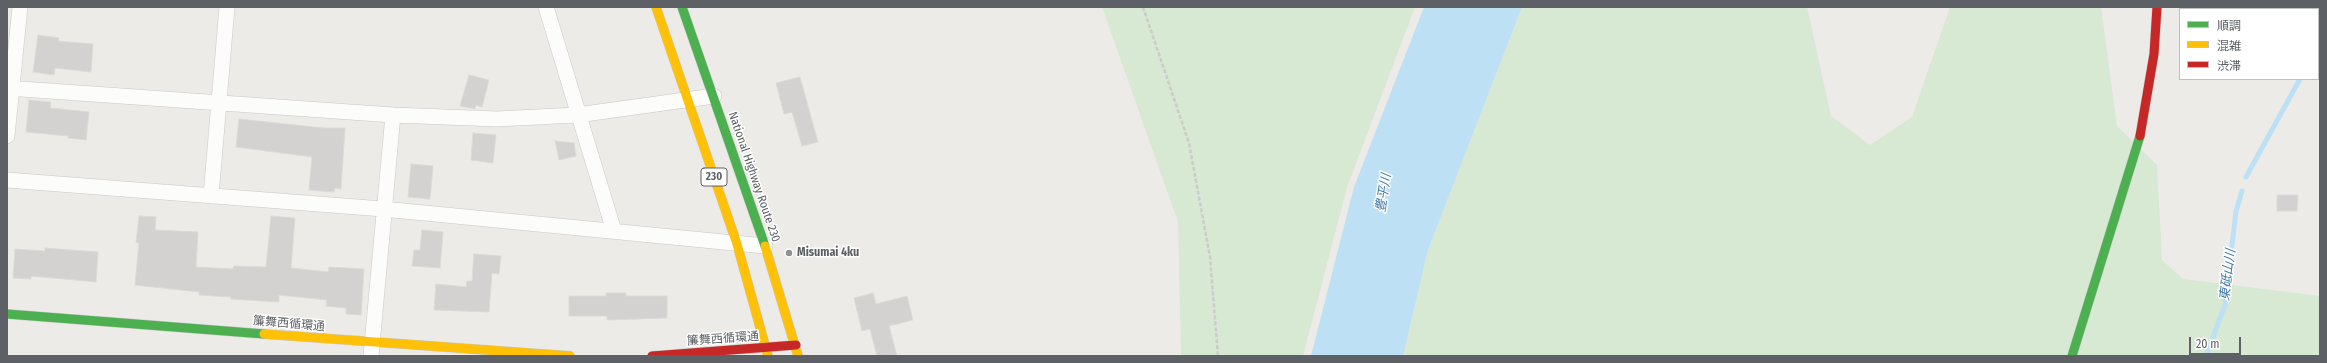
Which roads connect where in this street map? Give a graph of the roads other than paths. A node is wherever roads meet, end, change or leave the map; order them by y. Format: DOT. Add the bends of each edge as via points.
graph roads {
  1 [pos="20,7"];
  2 [pos="227,7"];
  3 [pos="546,7"];
  4 [pos="656,7"];
  5 [pos="682,7"];
  6 [pos="2157,7"];
  7 [pos="9,89"];
  8 [pos="714,96"];
  9 [pos="689,100"];
  10 [pos="219,103"];
  11 [pos="393,115"];
  12 [pos="577,115"];
  13 [pos="7,136"];
  14 [pos="7,180"];
  15 [pos="211,196"];
  16 [pos="383,209"];
  17 [pos="614,231"];
  18 [pos="737,244"];
  19 [pos="765,246"];
  20 [pos="7,314"];
  21 [pos="796,345"];
  22 [pos="372,350"];
  23 [pos="768,352"];
  24 [pos="570,356"];
  25 [pos="652,356"];
  26 [pos="798,356"];
  27 [pos="2072,356"];
  1 -- 7 [label="street"];
  2 -- 10 [label="street"];
  3 -- 12 [label="street"];
  4 -- 9 [label="main road, 230"];
  5 -- 8 [label="main road, National Highway Route 230 / 230"];
  6 -- 27 [label="main road" via="2154,54 2142,130"];
  7 -- 10 [label="street"];
  7 -- 13 [label="street"];
  8 -- 9 [label="street"];
  8 -- 19 [label="main road, National Highway Route 230 / 230"];
  9 -- 12 [label="street"];
  9 -- 18 [label="main road, 230"];
  10 -- 11 [label="street"];
  10 -- 15 [label="street"];
  11 -- 12 [label="street" via="497,120"];
  11 -- 16 [label="street"];
  12 -- 17 [label="street"];
  14 -- 15 [label="street"];
  15 -- 16 [label="street"];
  16 -- 17 [label="street"];
  16 -- 22 [label="street"];
  17 -- 18 [label="street"];
  18 -- 19 [label="street"];
  18 -- 23 [label="main road, 230"];
  19 -- 21 [label="main road, National Highway Route 230 / 230"];
  20 -- 22 [label="main road, 簾舞西循環通"];
  21 -- 23 [label="main road, 簾舞西循環通"];
  21 -- 26 [label="main road, National Highway Route 230 / 230"];
  22 -- 24 [label="main road, 簾舞西循環通"];
  23 -- 25 [label="main road, 簾舞西循環通"];
}
